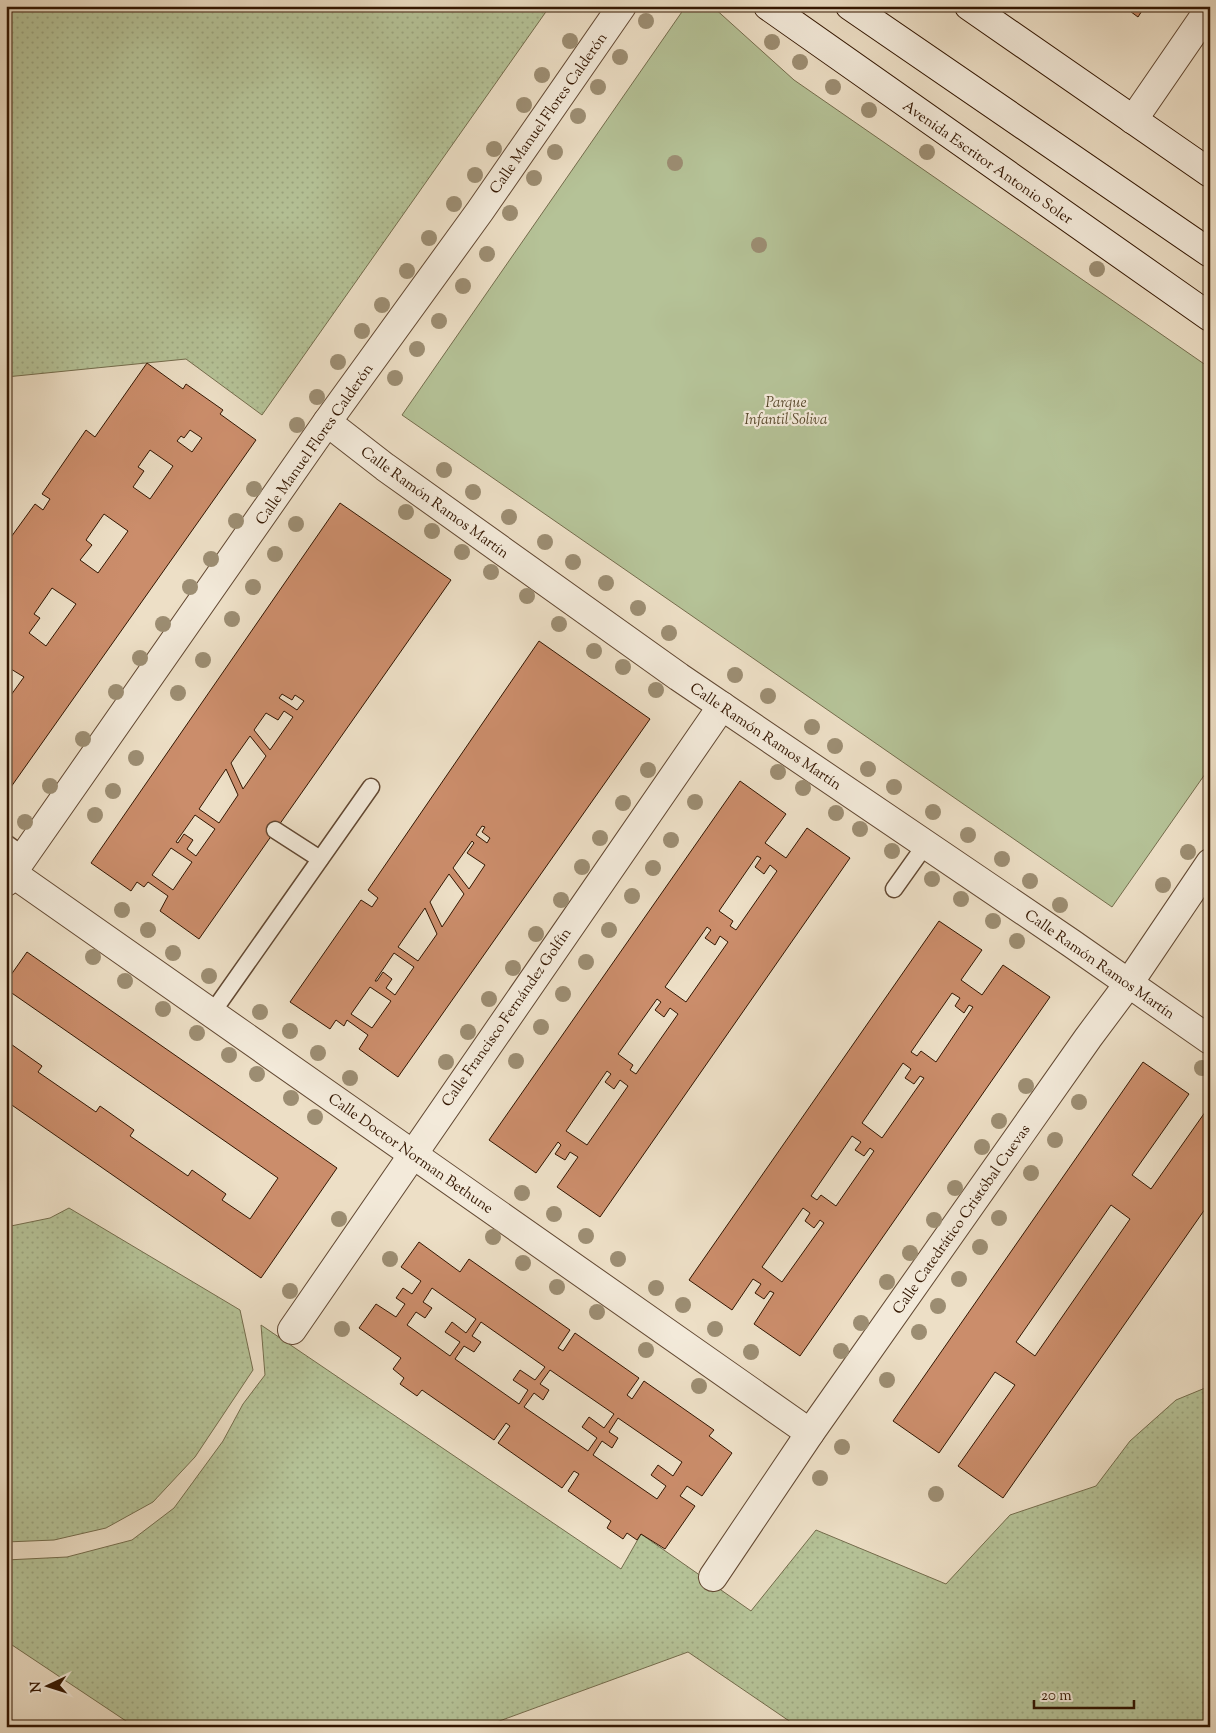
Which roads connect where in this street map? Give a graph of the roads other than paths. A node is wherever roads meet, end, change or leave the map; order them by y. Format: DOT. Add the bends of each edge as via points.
graph roads {
  1 [pos="622,6"];
  2 [pos="768,6"];
  3 [pos="850,6"];
  4 [pos="969,6"];
  5 [pos="1210,8"];
  6 [pos="1133,120"];
  7 [pos="1210,173"];
  8 [pos="1210,253"];
  9 [pos="1210,317"];
  10 [pos="328,422"];
  11 [pos="722,706"];
  12 [pos="371,787"];
  13 [pos="275,830"];
  14 [pos="926,844"];
  15 [pos="320,859"];
  16 [pos="1210,863"];
  17 [pos="12,864"];
  18 [pos="894,889"];
  19 [pos="1129,983"];
  20 [pos="212,1013"];
  21 [pos="1210,1040"];
  22 [pos="412,1154"];
  23 [pos="292,1330"];
  24 [pos="810,1433"];
  25 [pos="713,1577"];
  1 -- 10 [label="street, Calle Manuel Flores Calderón"];
  2 -- 9 [label="street, Avenida Escritor Antonio Soler"];
  3 -- 8 [label="street"];
  4 -- 6 [label="street"];
  5 -- 6 [label="street"];
  6 -- 7 [label="street"];
  10 -- 11 [label="street, Calle Ramón Ramos Martín" via="385,467"];
  10 -- 17 [label="street, Calle Manuel Flores Calderón"];
  11 -- 14 [label="street, Calle Ramón Ramos Martín"];
  11 -- 22 [label="street, Calle Francisco Fernández Golfín"];
  12 -- 15 [label="lane"];
  13 -- 15 [label="lane"];
  14 -- 18 [label="lane"];
  14 -- 19 [label="street, Calle Ramón Ramos Martín"];
  15 -- 20 [label="lane"];
  16 -- 19 [label="street, Calle Catedrático Cristóbal Cuevas"];
  17 -- 20 [label="street, Calle Doctor Norman Bethune"];
  19 -- 21 [label="street, Calle Ramón Ramos Martín"];
  19 -- 24 [label="street, Calle Catedrático Cristóbal Cuevas"];
  20 -- 22 [label="street, Calle Doctor Norman Bethune"];
  22 -- 23 [label="street, Calle Francisco Fernández Golfín"];
  22 -- 24 [label="street, Calle Doctor Norman Bethune"];
  24 -- 25 [label="street, Calle Catedrático Cristóbal Cuevas"];
}
